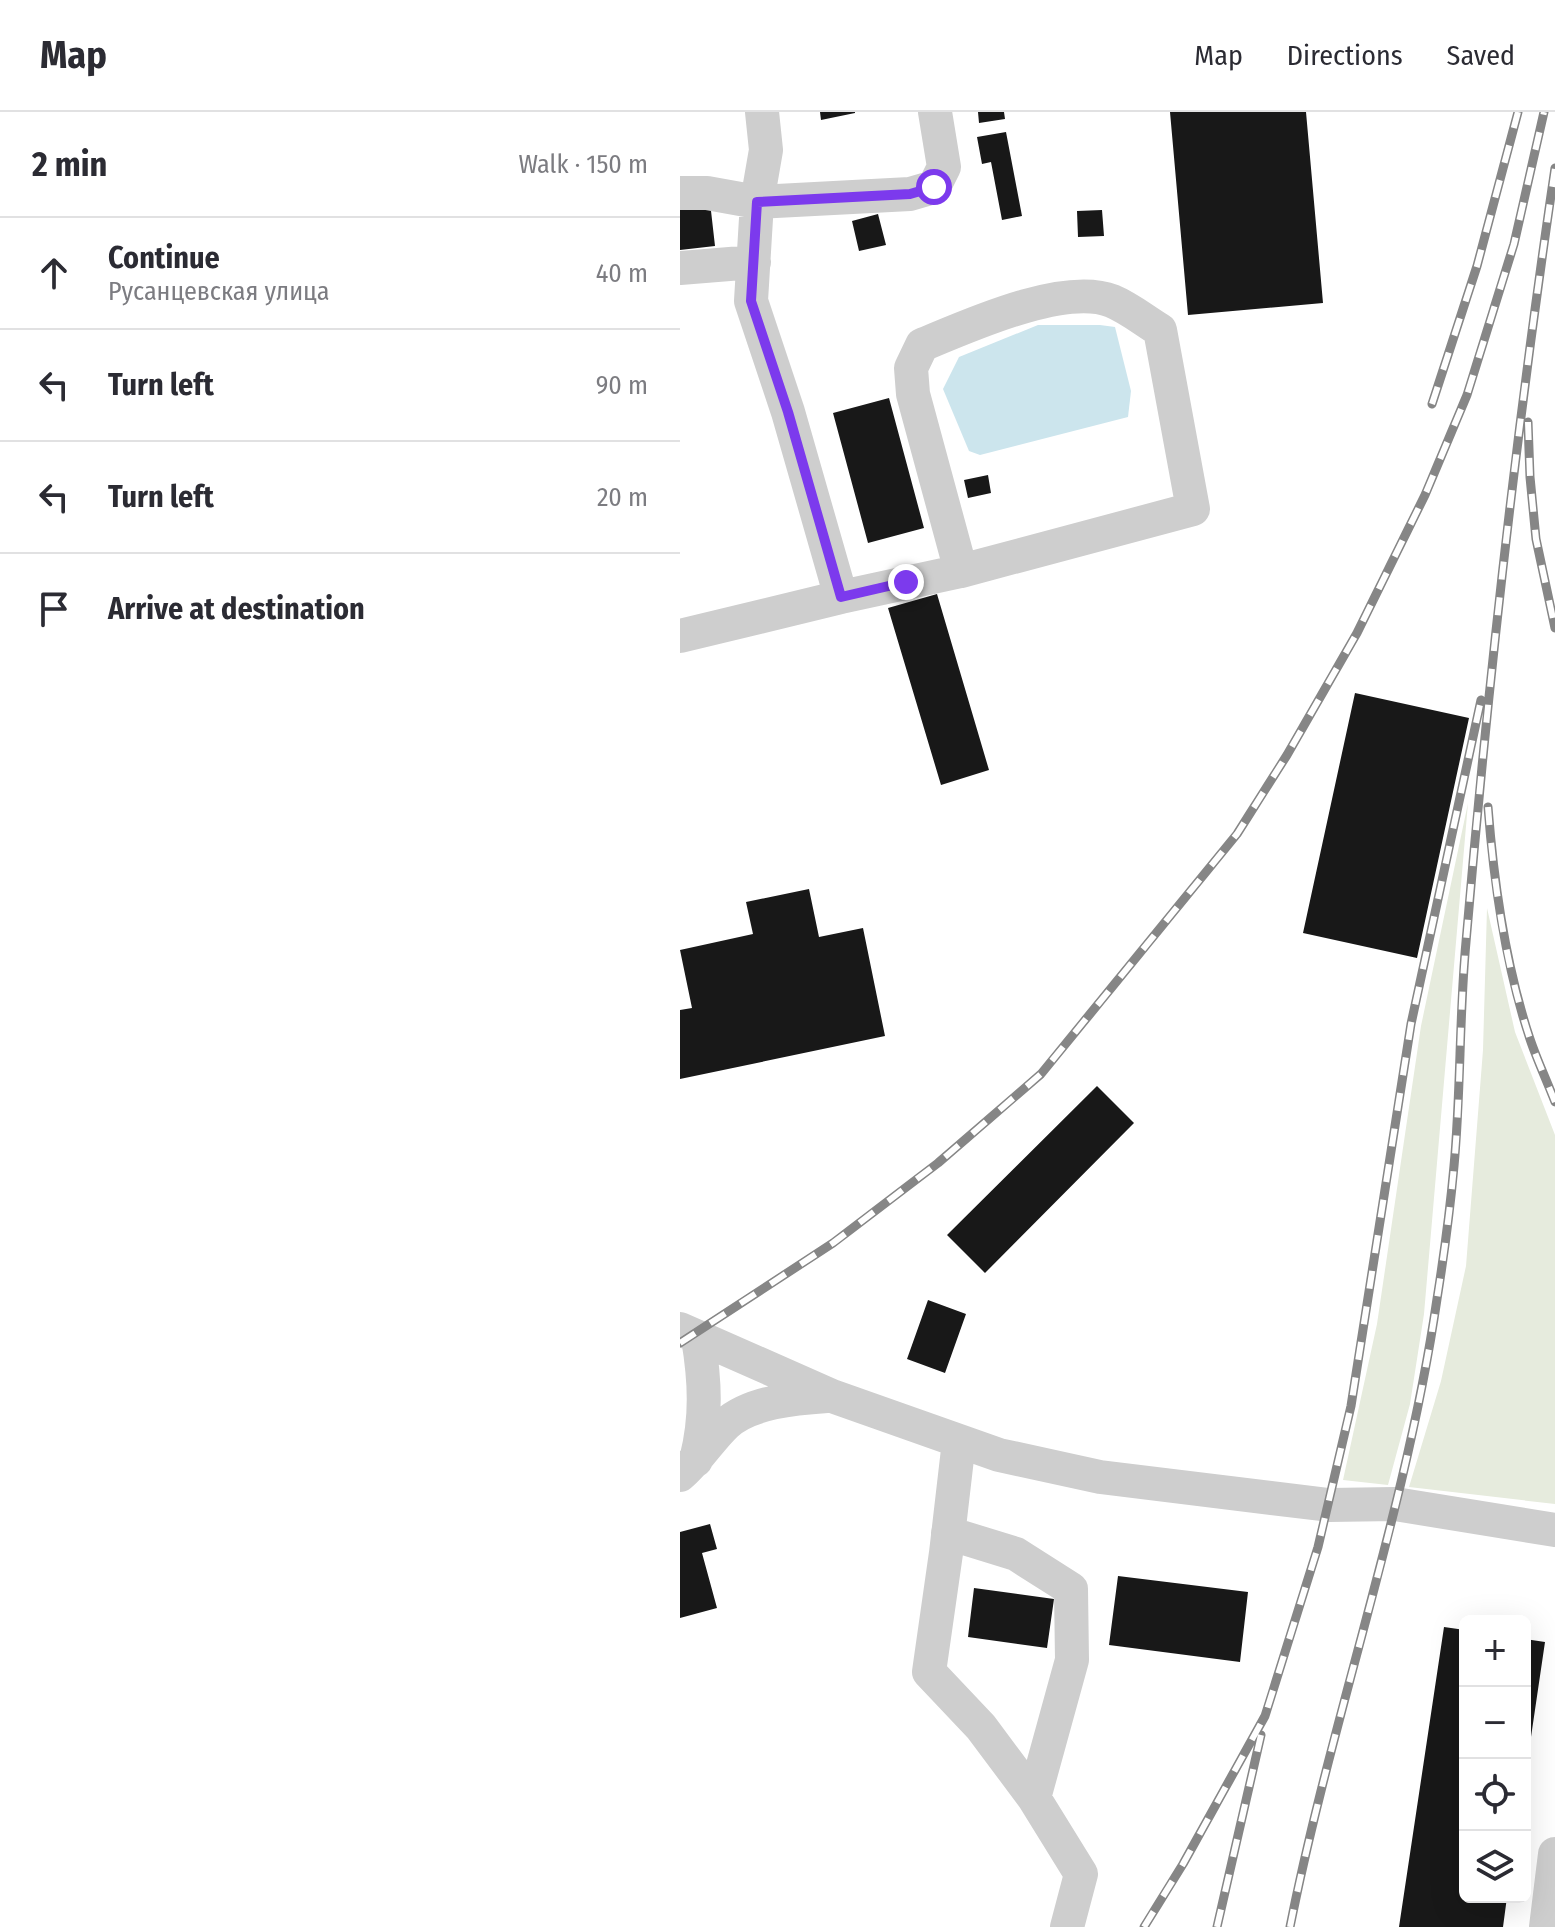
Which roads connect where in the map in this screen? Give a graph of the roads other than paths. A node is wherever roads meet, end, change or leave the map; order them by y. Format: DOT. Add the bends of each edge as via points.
graph roads {
  1 [pos="762,112"];
  2 [pos="935,112"];
  3 [pos="680,193"];
  4 [pos="757,202"];
  5 [pos="754,262"];
  6 [pos="680,268"];
  7 [pos="961,571"];
  8 [pos="841,597"];
  9 [pos="680,636"];
  10 [pos="689,1333"];
  11 [pos="832,1396"];
  12 [pos="959,1441"];
  13 [pos="687,1469"];
  14 [pos="1555,1530"];
  15 [pos="948,1533"];
  16 [pos="1034,1798"];
  17 [pos="1555,1854"];
  18 [pos="1067,1927"];
  19 [pos="1546,1927"];
  1 -- 4 [label="street" via="766,150"];
  2 -- 4 [label="street" via="944,167 934,187 910,194"];
  3 -- 4 [label="street"];
  4 -- 5 [label="street"];
  5 -- 6 [label="street"];
  5 -- 8 [label="street" via="751,301"];
  7 -- 7 [label="street" via="1193,509 1160,330 1110,300 1065,296 922,345 911,368 913,394"];
  7 -- 8 [label="street"];
  8 -- 9 [label="street"];
  10 -- 11 [label="street"];
  10 -- 13 [label="street" via="705,1381 704,1431"];
  11 -- 12 [label="street"];
  11 -- 13 [label="street" via="791,1398 758,1407 728,1423"];
  12 -- 14 [label="street" via="1100,1477 1329,1505 1395,1504"];
  12 -- 15 [label="street"];
  15 -- 16 [label="street" via="929,1672 981,1727"];
  15 -- 16 [label="street" via="1016,1554 1071,1589 1072,1660"];
  16 -- 18 [label="street" via="1081,1874"];
  17 -- 19 [label="street"];
}
